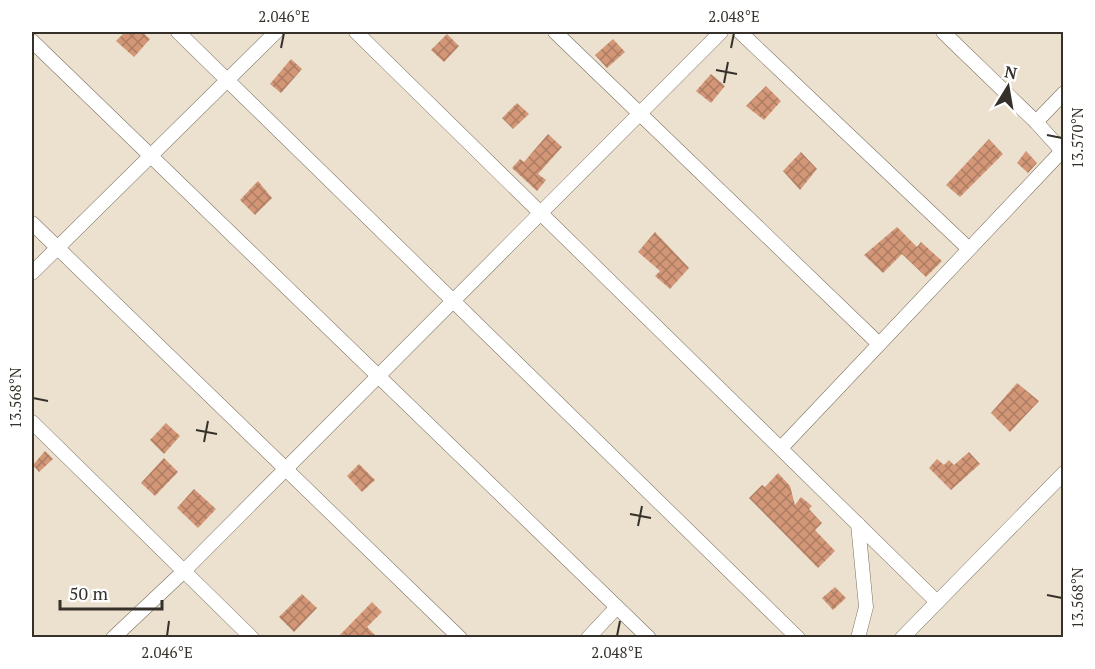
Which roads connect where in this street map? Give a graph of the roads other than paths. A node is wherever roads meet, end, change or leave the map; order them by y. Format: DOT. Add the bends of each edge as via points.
graph roads {
  1 [pos="178,32"];
  2 [pos="276,32"];
  3 [pos="356,32"];
  4 [pos="555,32"];
  5 [pos="721,32"];
  6 [pos="740,32"];
  7 [pos="943,32"];
  8 [pos="32,41"];
  9 [pos="227,80"];
  10 [pos="1064,93"];
  11 [pos="640,113"];
  12 [pos="1036,122"];
  13 [pos="1063,152"];
  14 [pos="150,156"];
  15 [pos="541,213"];
  16 [pos="32,223"];
  17 [pos="57,248"];
  18 [pos="969,249"];
  19 [pos="32,273"];
  20 [pos="453,300"];
  21 [pos="879,344"];
  22 [pos="378,376"];
  23 [pos="32,422"];
  24 [pos="781,448"];
  25 [pos="286,469"];
  26 [pos="1064,473"];
  27 [pos="858,524"];
  28 [pos="183,572"];
  29 [pos="938,602"];
  30 [pos="617,607"];
  31 [pos="113,638"];
  32 [pos="252,638"];
  33 [pos="460,638"];
  34 [pos="588,638"];
  35 [pos="649,638"];
  36 [pos="798,638"];
  37 [pos="858,638"];
  38 [pos="902,638"];
  1 -- 9 [label="street"];
  2 -- 9 [label="street"];
  3 -- 15 [label="street"];
  4 -- 11 [label="street"];
  5 -- 11 [label="street"];
  6 -- 18 [label="street"];
  7 -- 12 [label="street"];
  8 -- 14 [label="street"];
  9 -- 14 [label="street"];
  9 -- 20 [label="street"];
  10 -- 12 [label="street"];
  11 -- 15 [label="street"];
  11 -- 21 [label="street"];
  12 -- 13 [label="street"];
  13 -- 18 [label="street"];
  14 -- 17 [label="street"];
  14 -- 22 [label="street"];
  15 -- 20 [label="street"];
  15 -- 24 [label="street"];
  16 -- 17 [label="street"];
  17 -- 19 [label="street"];
  17 -- 25 [label="street"];
  18 -- 21 [label="street"];
  20 -- 22 [label="street"];
  20 -- 36 [label="street"];
  21 -- 24 [label="street"];
  22 -- 25 [label="street"];
  22 -- 30 [label="street"];
  23 -- 28 [label="street"];
  24 -- 27 [label="street"];
  25 -- 28 [label="street"];
  25 -- 33 [label="street"];
  26 -- 29 [label="street"];
  27 -- 29 [label="street"];
  27 -- 37 [label="street" via="866,607"];
  28 -- 31 [label="street"];
  28 -- 32 [label="street"];
  29 -- 38 [label="street"];
  30 -- 34 [label="street"];
  30 -- 35 [label="street"];
}
